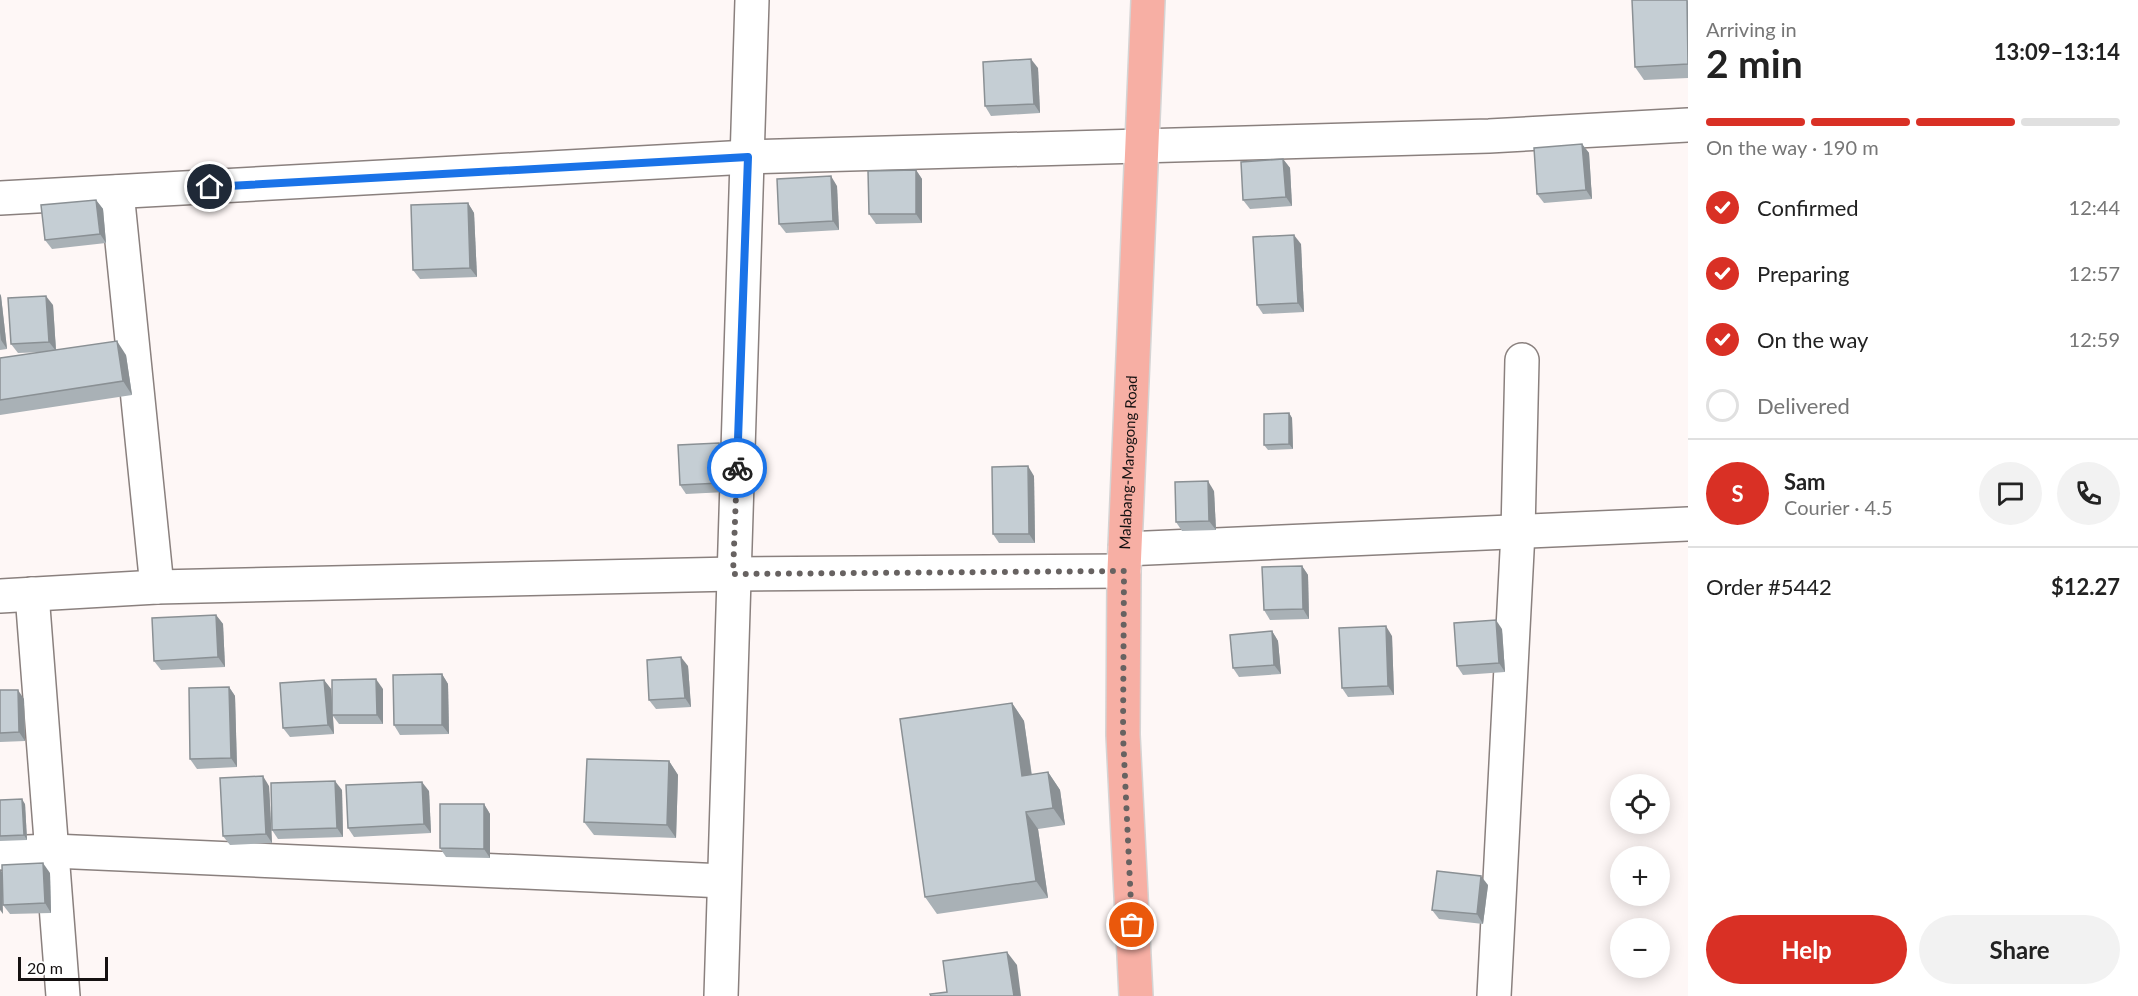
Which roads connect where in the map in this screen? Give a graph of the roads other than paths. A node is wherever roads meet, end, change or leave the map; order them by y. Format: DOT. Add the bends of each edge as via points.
graph roads {
  1 [pos="752,0"];
  2 [pos="1148,0"];
  3 [pos="1688,125"];
  4 [pos="1140,145"];
  5 [pos="748,157"];
  6 [pos="117,192"];
  7 [pos="0,198"];
  8 [pos="1522,360"];
  9 [pos="1688,524"];
  10 [pos="1518,532"];
  11 [pos="1124,560"];
  12 [pos="733,574"];
  13 [pos="157,587"];
  14 [pos="32,594"];
  15 [pos="0,596"];
  16 [pos="53,851"];
  17 [pos="0,853"];
  18 [pos="724,881"];
  19 [pos="63,996"];
  20 [pos="721,996"];
  21 [pos="1136,996"];
  22 [pos="1494,996"];
  1 -- 5 [label="street"];
  2 -- 4 [label="main road, Malabang-Marogong Road"];
  3 -- 4 [label="street" via="1489,136"];
  4 -- 5 [label="street"];
  4 -- 11 [label="main road, Malabang-Marogong Road"];
  5 -- 6 [label="street"];
  5 -- 12 [label="street"];
  6 -- 7 [label="street"];
  6 -- 13 [label="street"];
  8 -- 10 [label="street"];
  9 -- 10 [label="street"];
  10 -- 11 [label="street"];
  10 -- 22 [label="street"];
  11 -- 12 [label="street"];
  11 -- 21 [label="main road, Malabang-Marogong Road" via="1123,735"];
  12 -- 13 [label="street"];
  12 -- 18 [label="street"];
  13 -- 14 [label="street"];
  14 -- 15 [label="street"];
  14 -- 16 [label="street"];
  16 -- 17 [label="street"];
  16 -- 18 [label="street"];
  16 -- 19 [label="street"];
  18 -- 20 [label="street"];
}
